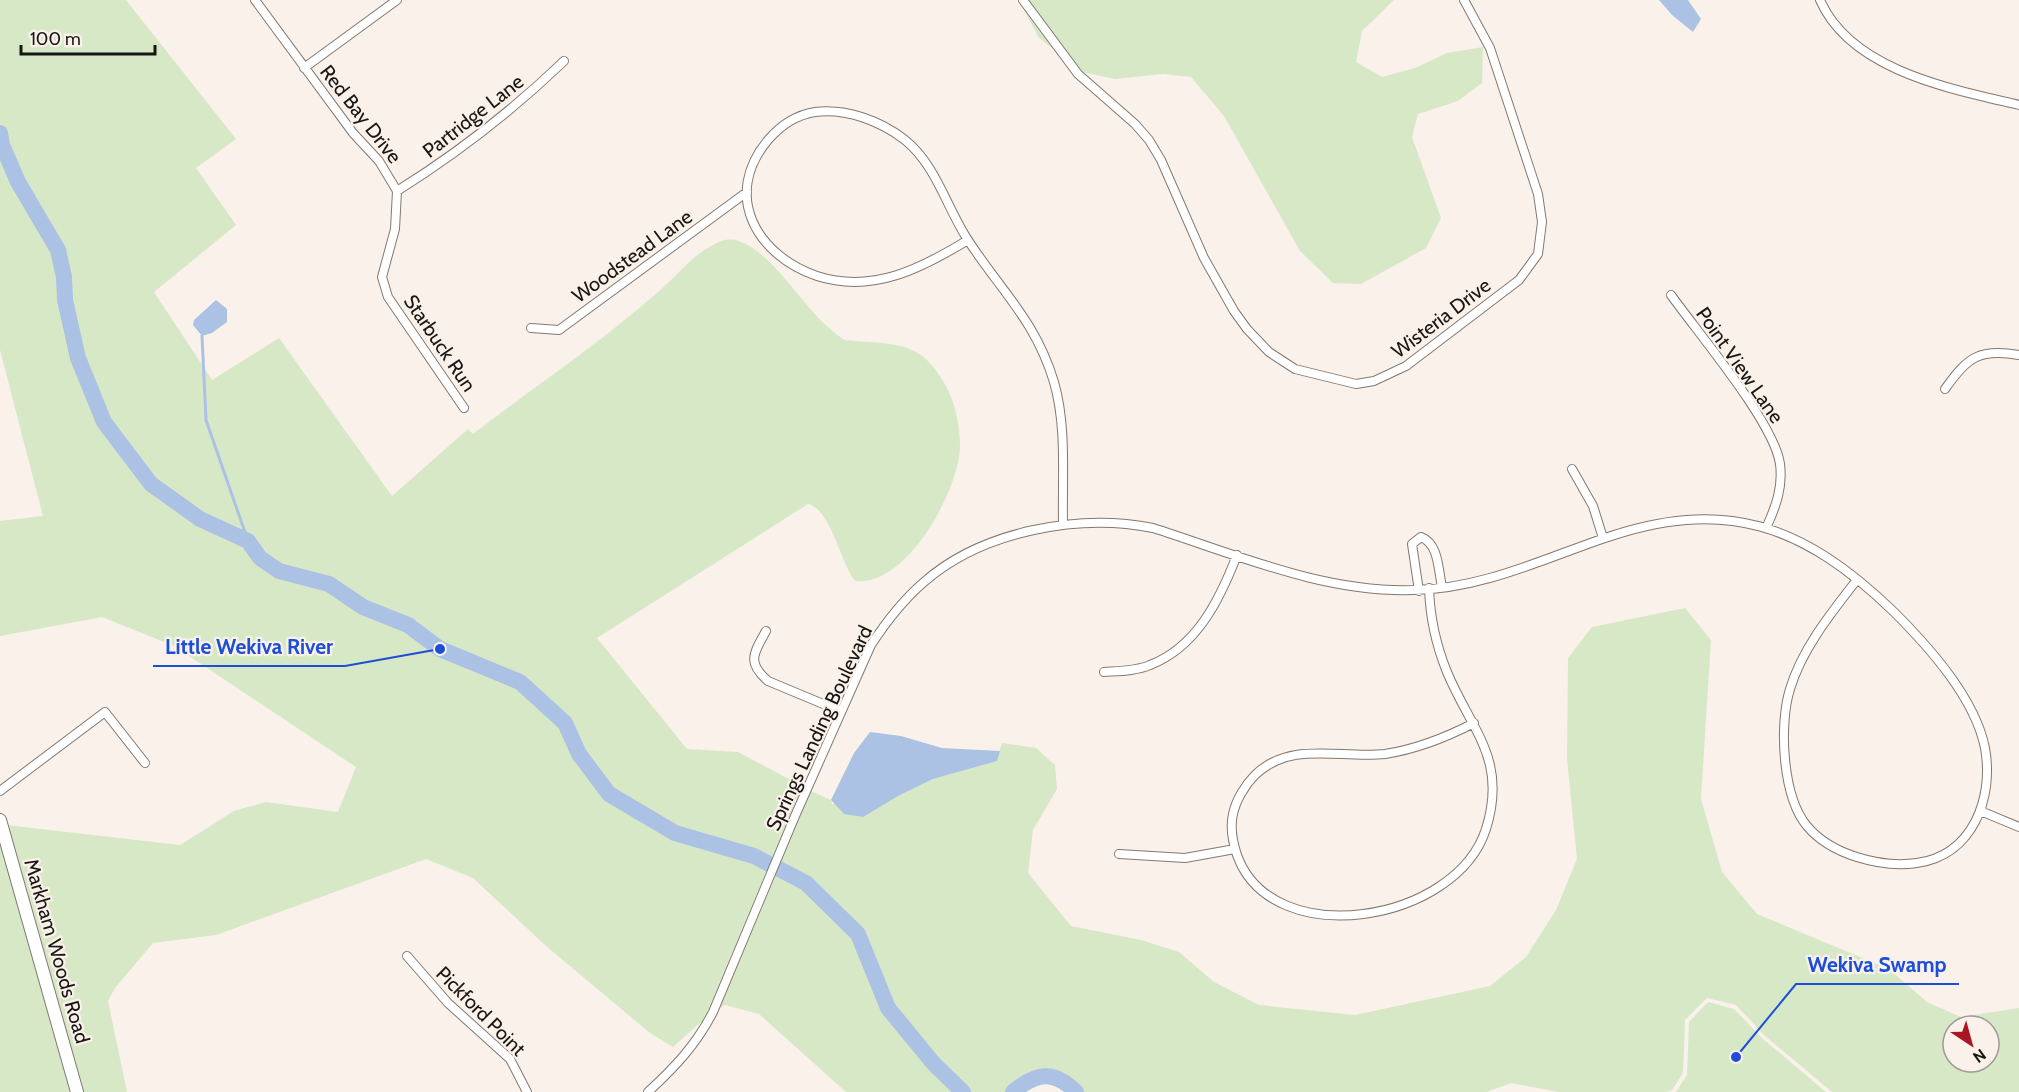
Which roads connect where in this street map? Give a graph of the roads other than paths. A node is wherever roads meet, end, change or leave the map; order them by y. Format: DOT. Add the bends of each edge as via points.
graph roads {
  1 [pos="255,0"];
  2 [pos="398,0"];
  3 [pos="1023,0"];
  4 [pos="1464,0"];
  5 [pos="1820,0"];
  6 [pos="564,61"];
  7 [pos="304,68"];
  8 [pos="2019,105"];
  9 [pos="397,191"];
  10 [pos="747,192"];
  11 [pos="968,240"];
  12 [pos="1671,295"];
  13 [pos="388,297"];
  14 [pos="531,328"];
  15 [pos="2019,355"];
  16 [pos="1945,389"];
  17 [pos="464,408"];
  18 [pos="1572,468"];
  19 [pos="1063,524"];
  20 [pos="1767,526"];
  21 [pos="1603,538"];
  22 [pos="1237,555"];
  23 [pos="1857,581"];
  24 [pos="1442,587"];
  25 [pos="1430,588"];
  26 [pos="1419,591"];
  27 [pos="766,630"];
  28 [pos="1104,672"];
  29 [pos="840,711"];
  30 [pos="1474,723"];
  31 [pos="145,763"];
  32 [pos="0,791"];
  33 [pos="1983,812"];
  34 [pos="0,820"];
  35 [pos="2019,827"];
  36 [pos="1235,849"];
  37 [pos="1119,854"];
  38 [pos="408,956"];
  39 [pos="77,1092"];
  40 [pos="527,1092"];
  41 [pos="648,1092"];
  1 -- 7 [label="street, Red Bay Drive"];
  2 -- 7 [label="street"];
  3 -- 4 [label="street, Wisteria Drive" via="1078,74 1149,141 1200,250 1247,328 1269,352 1295,369 1356,384 1374,381 1406,366 1519,280 1538,254 1542,222 1539,194 1490,48"];
  5 -- 8 [label="street" via="1837,28 1889,65 1954,89"];
  6 -- 9 [label="street, Partridge Lane" via="462,149"];
  7 -- 9 [label="street, Red Bay Drive"];
  9 -- 13 [label="street, Red Bay Drive" via="395,229 382,277"];
  10 -- 11 [label="street" via="752,220 769,248 782,260 821,277 861,282 886,279 909,273"];
  10 -- 11 [label="street" via="750,170 760,150 786,124 815,112 854,115 888,129 918,152"];
  10 -- 14 [label="street, Woodstead Lane" via="559,330"];
  11 -- 19 [label="street" via="1029,324 1044,352 1060,407"];
  12 -- 20 [label="street, Point View Lane" via="1761,419 1774,443 1781,482"];
  13 -- 17 [label="street, Starbuck Run"];
  15 -- 16 [label="street" via="1978,355 1962,365"];
  18 -- 21 [label="street" via="1593,506"];
  19 -- 22 [label="street, Springs Landing Boulevard" via="1130,523"];
  19 -- 29 [label="street, Springs Landing Boulevard" via="964,555 923,582 871,645"];
  20 -- 21 [label="street, Springs Landing Boulevard" via="1708,519"];
  20 -- 23 [label="street, Springs Landing Boulevard" via="1821,553"];
  21 -- 24 [label="street, Springs Landing Boulevard" via="1516,571"];
  22 -- 26 [label="street, Springs Landing Boulevard" via="1335,585"];
  22 -- 28 [label="street" via="1213,610 1184,644 1149,666"];
  23 -- 33 [label="street, Springs Landing Boulevard" via="1919,638 1964,699 1984,747"];
  23 -- 33 [label="street" via="1833,610 1799,664 1789,690 1784,720 1785,754 1795,801 1805,825 1824,842 1845,852 1894,864 1920,863 1961,841"];
  24 -- 25 [label="street, Springs Landing Boulevard"];
  24 -- 26 [label="street" via="1434,547 1421,537 1412,544"];
  25 -- 26 [label="street, Springs Landing Boulevard"];
  25 -- 30 [label="street" via="1430,611 1440,651"];
  27 -- 29 [label="street" via="754,652 753,662 759,673 768,681"];
  29 -- 41 [label="street, Springs Landing Boulevard" via="699,1038"];
  30 -- 36 [label="street" via="1404,751 1296,753 1277,759 1249,781 1241,794 1233,814"];
  30 -- 36 [label="street" via="1484,741 1491,773 1490,813 1485,832 1461,869 1429,894 1373,913 1337,914 1295,907 1264,894 1250,882"];
  31 -- 32 [label="street" via="105,712"];
  33 -- 35 [label="street"];
  34 -- 39 [label="main road, Markham Woods Road"];
  36 -- 37 [label="street" via="1185,858"];
  38 -- 40 [label="street, Pickford Point" via="448,1003 510,1059"];
}
